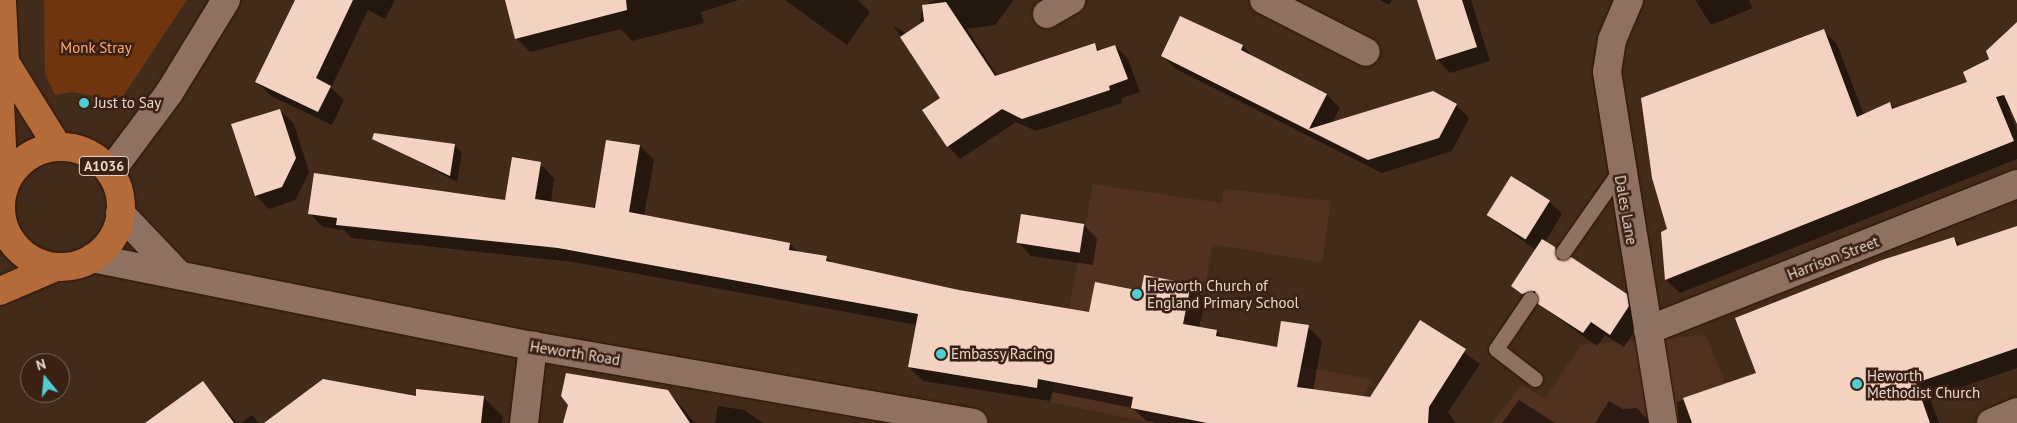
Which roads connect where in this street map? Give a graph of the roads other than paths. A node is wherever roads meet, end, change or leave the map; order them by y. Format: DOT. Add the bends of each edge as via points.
graph roads {
  1 [pos="2,0"];
  2 [pos="226,0"];
  3 [pos="1071,0"];
  4 [pos="1264,0"];
  5 [pos="1629,0"];
  6 [pos="1047,14"];
  7 [pos="1366,52"];
  8 [pos="4,62"];
  9 [pos="0,101"];
  10 [pos="58,147"];
  11 [pos="1,154"];
  12 [pos="110,172"];
  13 [pos="1619,172"];
  14 [pos="2017,184"];
  15 [pos="4,189"];
  16 [pos="120,213"];
  17 [pos="2,229"];
  18 [pos="1562,252"];
  19 [pos="92,258"];
  20 [pos="56,267"];
  21 [pos="179,275"];
  22 [pos="0,291"];
  23 [pos="1530,299"];
  24 [pos="1648,330"];
  25 [pos="532,346"];
  26 [pos="1535,379"];
  27 [pos="2017,412"];
  28 [pos="524,423"];
  29 [pos="973,423"];
  30 [pos="1663,423"];
  31 [pos="1991,423"];
  1 -- 8 [label="main road"];
  2 -- 12 [label="street" via="169,93"];
  3 -- 6 [label="street"];
  4 -- 7 [label="street"];
  5 -- 13 [label="street, Dales Lane" via="1612,40 1607,72"];
  8 -- 9 [label="main road"];
  8 -- 10 [label="main road, A1036"];
  9 -- 11 [label="main road"];
  10 -- 12 [label="main road, A1036" via="87,153"];
  10 -- 15 [label="main road, A1036" via="24,159"];
  11 -- 15 [label="main road"];
  12 -- 16 [label="main road, A1036"];
  13 -- 18 [label="lane"];
  13 -- 24 [label="street, Dales Lane"];
  14 -- 24 [label="street, Harrison Street"];
  15 -- 17 [label="main road"];
  16 -- 19 [label="main road" via="111,239"];
  16 -- 21 [label="street"];
  17 -- 20 [label="main road" via="24,254"];
  19 -- 20 [label="main road"];
  19 -- 21 [label="street, Heworth Road"];
  20 -- 22 [label="main road"];
  21 -- 25 [label="street, Heworth Road"];
  23 -- 26 [label="lane" via="1496,349"];
  24 -- 30 [label="street, Dales Lane"];
  25 -- 28 [label="street"];
  25 -- 29 [label="street, Heworth Road"];
  27 -- 31 [label="street"];
}
